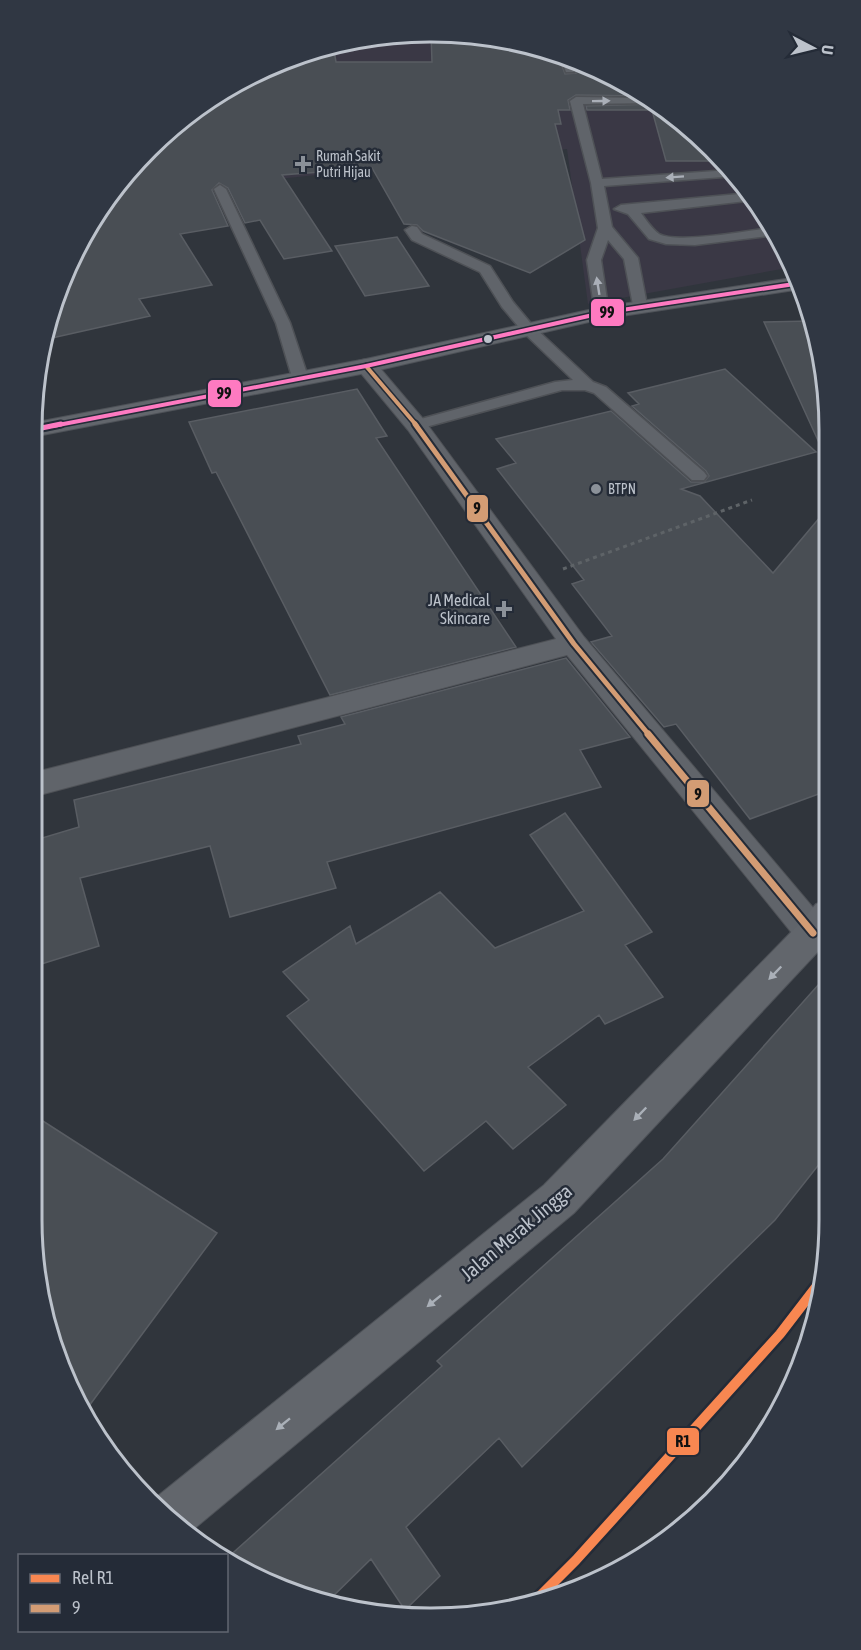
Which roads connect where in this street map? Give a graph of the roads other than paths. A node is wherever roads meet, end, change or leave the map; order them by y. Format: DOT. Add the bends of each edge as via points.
graph roads {
  1 [pos="636,101"];
  2 [pos="723,174"];
  3 [pos="597,183"];
  4 [pos="220,189"];
  5 [pos="742,198"];
  6 [pos="601,207"];
  7 [pos="632,210"];
  8 [pos="605,228"];
  9 [pos="412,231"];
  10 [pos="765,233"];
  11 [pos="790,285"];
  12 [pos="640,305"];
  13 [pos="602,313"];
  14 [pos="528,329"];
  15 [pos="366,366"];
  16 [pos="300,377"];
  17 [pos="587,385"];
  18 [pos="416,425"];
  19 [pos="42,428"];
  20 [pos="698,476"];
  21 [pos="574,644"];
  22 [pos="42,782"];
  23 [pos="819,922"];
  24 [pos="819,924"];
  25 [pos="175,1513"];
  3 -- 1 [label="lane, one-way" via="576,100"];
  2 -- 3 [label="lane, one-way"];
  3 -- 6 [label="lane"];
  4 -- 16 [label="lane" via="283,323"];
  5 -- 7 [label="lane"];
  6 -- 7 [label="lane"];
  6 -- 8 [label="lane"];
  7 -- 10 [label="lane" via="658,239 675,241"];
  8 -- 12 [label="lane" via="631,258"];
  13 -- 8 [label="lane, one-way" via="594,260"];
  9 -- 14 [label="lane" via="417,237 485,269"];
  11 -- 12 [label="main road"];
  12 -- 13 [label="main road"];
  13 -- 14 [label="main road"];
  14 -- 15 [label="main road"];
  14 -- 17 [label="lane"];
  15 -- 16 [label="main road"];
  15 -- 18 [label="street"];
  16 -- 19 [label="main road"];
  17 -- 18 [label="lane" via="561,385"];
  17 -- 20 [label="lane" via="600,390"];
  18 -- 21 [label="street"];
  21 -- 22 [label="street"];
  21 -- 23 [label="street"];
  24 -- 25 [label="main road, Jalan Merak Jingga, one-way" via="559,1199"];
}
